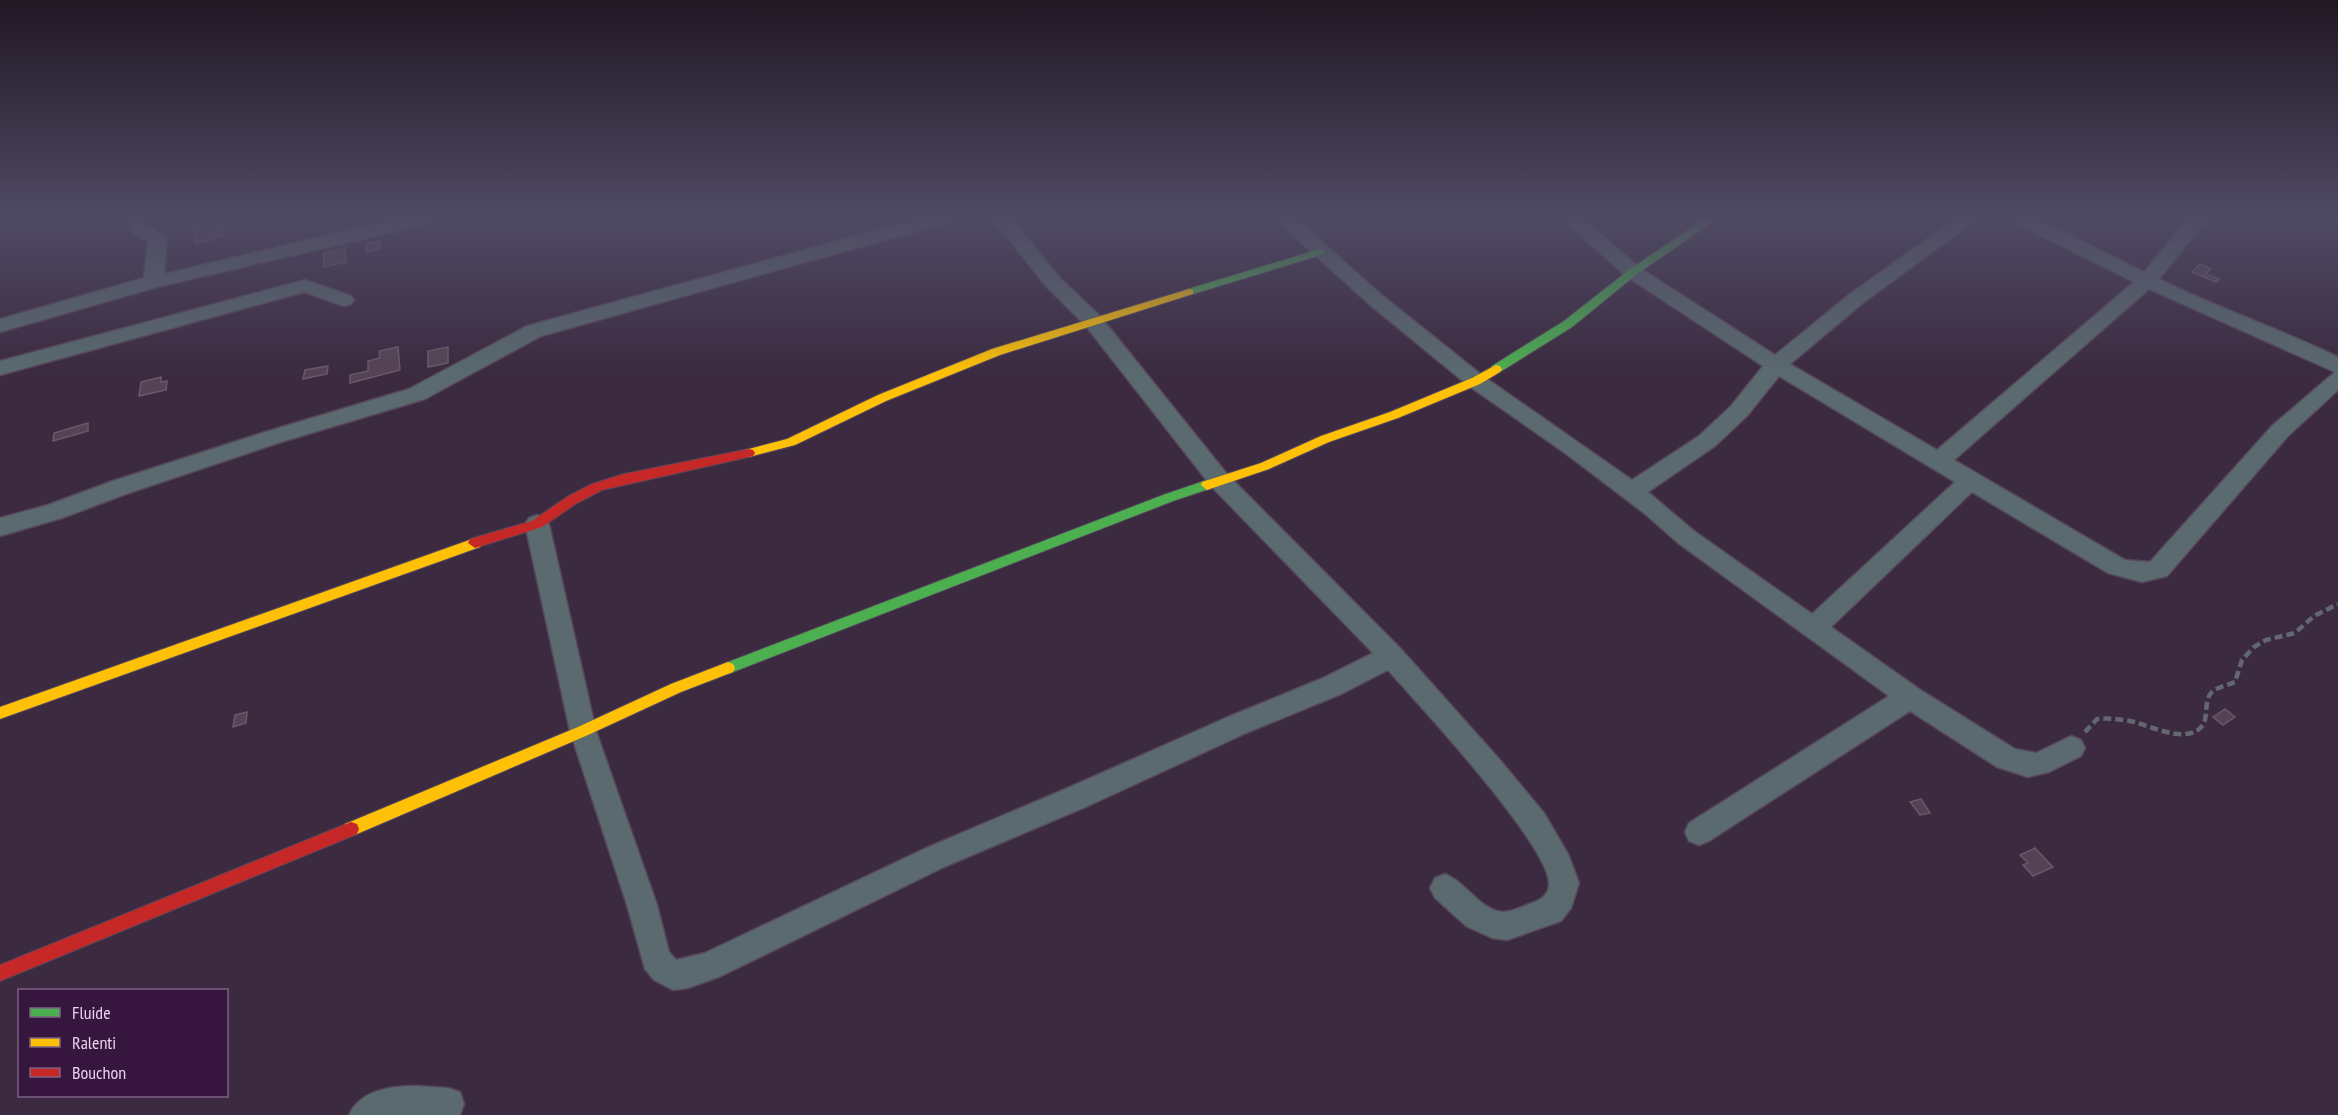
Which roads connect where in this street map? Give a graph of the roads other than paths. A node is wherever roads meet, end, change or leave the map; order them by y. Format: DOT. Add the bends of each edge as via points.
graph roads {
  1 [pos="155,269"];
  2 [pos="207,269"];
  3 [pos="299,269"];
  4 [pos="753,269"];
  5 [pos="1042,269"];
  6 [pos="1264,269"];
  7 [pos="1341,269"];
  8 [pos="1630,269"];
  9 [pos="1638,269"];
  10 [pos="1898,269"];
  11 [pos="2125,269"];
  12 [pos="2157,269"];
  13 [pos="1634,272"];
  14 [pos="2148,280"];
  15 [pos="153,282"];
  16 [pos="305,286"];
  17 [pos="344,300"];
  18 [pos="1093,321"];
  19 [pos="0,326"];
  20 [pos="1776,365"];
  21 [pos="2338,366"];
  22 [pos="0,368"];
  23 [pos="2338,378"];
  24 [pos="1476,381"];
  25 [pos="1938,461"];
  26 [pos="1219,480"];
  27 [pos="1971,480"];
  28 [pos="1631,492"];
  29 [pos="537,524"];
  30 [pos="0,527"];
  31 [pos="1814,627"];
  32 [pos="1392,656"];
  33 [pos="1910,697"];
  34 [pos="0,713"];
  35 [pos="583,731"];
  36 [pos="2070,748"];
  37 [pos="1700,832"];
  38 [pos="1445,888"];
  39 [pos="0,973"];
  40 [pos="448,1104"];
  41 [pos="366,1115"];
  1 -- 15 [label="street"];
  2 -- 15 [label="street"];
  3 -- 16 [label="street"];
  4 -- 30 [label="street" via="534,331 417,394"];
  5 -- 18 [label="street"];
  6 -- 18 [label="street"];
  7 -- 24 [label="street"];
  8 -- 13 [label="street"];
  9 -- 13 [label="street"];
  10 -- 20 [label="street"];
  11 -- 14 [label="street"];
  12 -- 14 [label="street"];
  13 -- 20 [label="street"];
  13 -- 24 [label="street" via="1568,324"];
  14 -- 21 [label="street"];
  14 -- 25 [label="street"];
  15 -- 19 [label="street"];
  16 -- 17 [label="street"];
  16 -- 22 [label="street"];
  18 -- 26 [label="street"];
  18 -- 29 [label="street" via="996,352 882,398 791,442 597,487"];
  20 -- 25 [label="street"];
  20 -- 28 [label="street" via="1739,411 1707,441"];
  23 -- 27 [label="street" via="2280,431 2158,568 2147,573 2117,567"];
  24 -- 26 [label="street" via="1265,466"];
  24 -- 28 [label="street"];
  25 -- 27 [label="street"];
  26 -- 32 [label="street"];
  26 -- 35 [label="street" via="676,688"];
  27 -- 31 [label="street"];
  28 -- 31 [label="street" via="1686,537"];
  29 -- 34 [label="street" via="455,549"];
  29 -- 35 [label="street"];
  31 -- 33 [label="street"];
  32 -- 35 [label="street" via="1332,687 934,858 710,966 673,975 656,959 642,905"];
  32 -- 38 [label="street" via="1534,822 1558,863 1564,883 1561,898 1550,911 1507,926 1477,916"];
  33 -- 36 [label="street" via="2007,759 2039,764"];
  33 -- 37 [label="street"];
  35 -- 39 [label="street"];
  40 -- 41 [label="street" via="394,1103 377,1106"];
}
